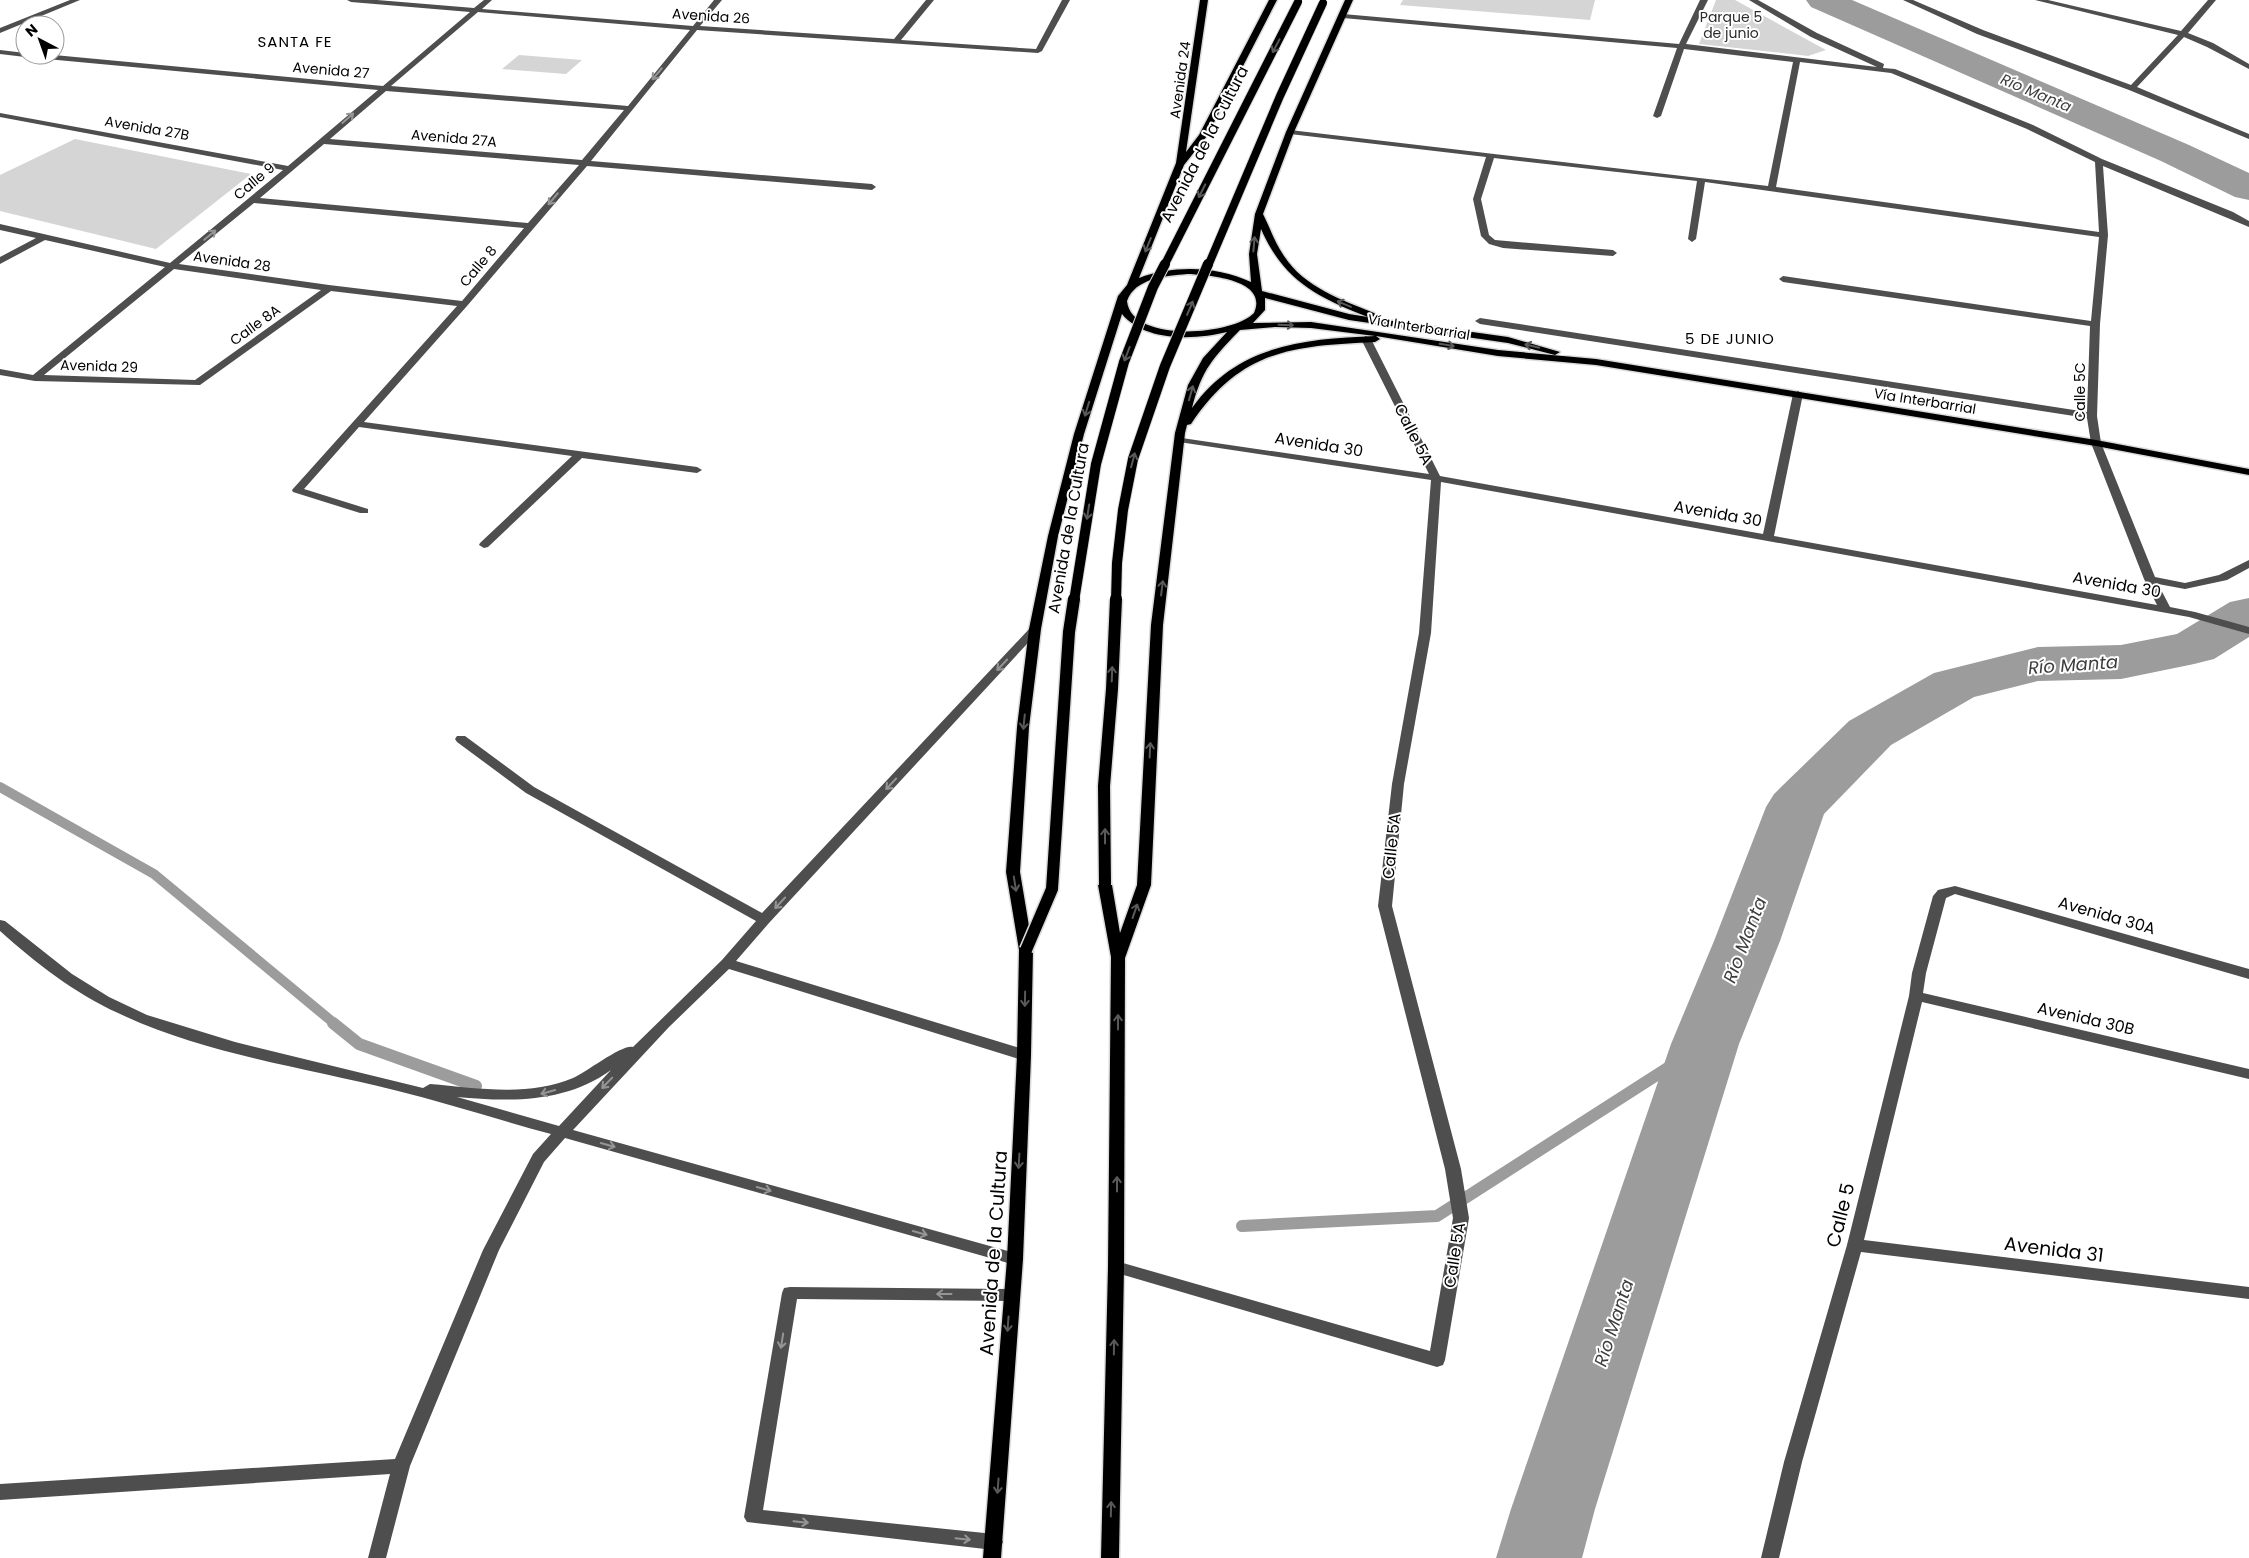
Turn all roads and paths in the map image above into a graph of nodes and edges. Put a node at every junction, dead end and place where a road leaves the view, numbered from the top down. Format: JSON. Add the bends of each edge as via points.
{"nodes":[{"id":1,"x":76,"y":0,"type":"edge"},
{"id":2,"x":351,"y":0,"type":"edge"},
{"id":3,"x":488,"y":0,"type":"edge"},
{"id":4,"x":718,"y":0,"type":"edge"},
{"id":5,"x":930,"y":0,"type":"edge"},
{"id":6,"x":1066,"y":0,"type":"edge"},
{"id":7,"x":1204,"y":0,"type":"edge"},
{"id":8,"x":1273,"y":0,"type":"edge"},
{"id":9,"x":1350,"y":0,"type":"edge"},
{"id":10,"x":1704,"y":0,"type":"edge"},
{"id":11,"x":1753,"y":0,"type":"edge"},
{"id":12,"x":1907,"y":0,"type":"edge"},
{"id":13,"x":2039,"y":0,"type":"edge"},
{"id":14,"x":2212,"y":0,"type":"edge"},
{"id":15,"x":1298,"y":1,"type":"edge"},
{"id":16,"x":1324,"y":2,"type":"edge"},
{"id":17,"x":477,"y":10,"type":"junction"},
{"id":18,"x":1343,"y":16,"type":"junction"},
{"id":19,"x":695,"y":28,"type":"junction"},
{"id":20,"x":0,"y":31,"type":"edge"},
{"id":21,"x":2184,"y":34,"type":"junction"},
{"id":22,"x":897,"y":40,"type":"junction"},
{"id":23,"x":1681,"y":46,"type":"junction"},
{"id":24,"x":0,"y":52,"type":"edge"},
{"id":25,"x":15,"y":53,"type":"edge"},
{"id":26,"x":65,"y":58,"type":"edge"},
{"id":27,"x":1797,"y":60,"type":"junction"},
{"id":28,"x":2249,"y":67,"type":"edge"},
{"id":29,"x":1892,"y":71,"type":"junction"},
{"id":30,"x":383,"y":88,"type":"junction"},
{"id":31,"x":2132,"y":88,"type":"junction"},
{"id":32,"x":629,"y":108,"type":"junction"},
{"id":33,"x":0,"y":115,"type":"edge"},
{"id":34,"x":1657,"y":116,"type":"dead end"},
{"id":35,"x":1290,"y":132,"type":"junction"},
{"id":36,"x":2249,"y":137,"type":"edge"},
{"id":37,"x":322,"y":141,"type":"junction"},
{"id":38,"x":1491,"y":155,"type":"junction"},
{"id":39,"x":2099,"y":161,"type":"junction"},
{"id":40,"x":584,"y":162,"type":"junction"},
{"id":41,"x":1180,"y":164,"type":"junction"},
{"id":42,"x":290,"y":169,"type":"junction"},
{"id":43,"x":1700,"y":179,"type":"junction"},
{"id":44,"x":872,"y":188,"type":"dead end"},
{"id":45,"x":1772,"y":188,"type":"junction"},
{"id":46,"x":252,"y":200,"type":"junction"},
{"id":47,"x":1259,"y":214,"type":"junction"},
{"id":48,"x":2249,"y":224,"type":"edge"},
{"id":49,"x":529,"y":226,"type":"junction"},
{"id":50,"x":0,"y":227,"type":"edge"},
{"id":51,"x":2104,"y":235,"type":"junction"},
{"id":52,"x":43,"y":237,"type":"junction"},
{"id":53,"x":1692,"y":239,"type":"dead end"},
{"id":54,"x":1613,"y":253,"type":"dead end"},
{"id":55,"x":0,"y":261,"type":"edge"},
{"id":56,"x":173,"y":266,"type":"junction"},
{"id":57,"x":1783,"y":279,"type":"dead end"},
{"id":58,"x":329,"y":288,"type":"junction"},
{"id":59,"x":1127,"y":291,"type":"junction"},
{"id":60,"x":1258,"y":292,"type":"junction"},
{"id":61,"x":464,"y":304,"type":"junction"},
{"id":62,"x":1480,"y":321,"type":"dead end"},
{"id":63,"x":1389,"y":323,"type":"junction"},
{"id":64,"x":2095,"y":324,"type":"junction"},
{"id":65,"x":1237,"y":327,"type":"junction"},
{"id":66,"x":1397,"y":337,"type":"junction"},
{"id":67,"x":1366,"y":339,"type":"junction"},
{"id":68,"x":1596,"y":362,"type":"junction"},
{"id":69,"x":0,"y":372,"type":"edge"},
{"id":70,"x":35,"y":378,"type":"junction"},
{"id":71,"x":197,"y":383,"type":"joint"},
{"id":72,"x":1798,"y":394,"type":"junction"},
{"id":73,"x":2092,"y":416,"type":"junction"},
{"id":74,"x":356,"y":424,"type":"junction"},
{"id":75,"x":1179,"y":436,"type":"junction"},
{"id":76,"x":2096,"y":443,"type":"junction"},
{"id":77,"x":580,"y":454,"type":"junction"},
{"id":78,"x":697,"y":470,"type":"dead end"},
{"id":79,"x":2249,"y":472,"type":"edge"},
{"id":80,"x":1436,"y":478,"type":"junction"},
{"id":81,"x":364,"y":511,"type":"dead end"},
{"id":82,"x":1768,"y":538,"type":"junction"},
{"id":83,"x":484,"y":545,"type":"dead end"},
{"id":84,"x":2249,"y":563,"type":"edge"},
{"id":85,"x":2150,"y":579,"type":"junction"},
{"id":86,"x":2166,"y":609,"type":"junction"},
{"id":87,"x":1035,"y":629,"type":"junction"},
{"id":88,"x":2249,"y":630,"type":"edge"},
{"id":89,"x":461,"y":739,"type":"dead end"},
{"id":90,"x":1955,"y":890,"type":"joint"},
{"id":91,"x":764,"y":920,"type":"junction"},
{"id":92,"x":0,"y":924,"type":"edge"},
{"id":93,"x":1026,"y":950,"type":"junction"},
{"id":94,"x":1118,"y":957,"type":"junction"},
{"id":95,"x":727,"y":963,"type":"junction"},
{"id":96,"x":2249,"y":974,"type":"edge"},
{"id":97,"x":1916,"y":996,"type":"junction"},
{"id":98,"x":664,"y":1023,"type":"junction"},
{"id":99,"x":1024,"y":1055,"type":"junction"},
{"id":100,"x":2249,"y":1074,"type":"edge"},
{"id":101,"x":395,"y":1085,"type":"junction"},
{"id":102,"x":561,"y":1131,"type":"junction"},
{"id":103,"x":1855,"y":1245,"type":"junction"},
{"id":104,"x":1014,"y":1259,"type":"junction"},
{"id":105,"x":1116,"y":1267,"type":"junction"},
{"id":106,"x":2249,"y":1293,"type":"edge"},
{"id":107,"x":1010,"y":1294,"type":"junction"},
{"id":108,"x":402,"y":1466,"type":"junction"},
{"id":109,"x":0,"y":1492,"type":"edge"},
{"id":110,"x":993,"y":1550,"type":"edge"},
{"id":111,"x":377,"y":1558,"type":"edge"},
{"id":112,"x":1110,"y":1558,"type":"edge"},
{"id":113,"x":1770,"y":1558,"type":"edge"}],
"edges":[{"from":1,"to":20,"type":"street"},
{"from":2,"to":17,"type":"street","name":"Avenida 26"},
{"from":3,"to":17,"type":"street","name":"Calle 9"},
{"from":4,"to":19,"type":"street","name":"Calle 8"},
{"from":5,"to":22,"type":"street"},
{"from":6,"to":22,"type":"street","name":"Avenida 26","via":[[1038,50]]},
{"from":7,"to":41,"type":"main road","name":"Avenida 24"},
{"from":8,"to":41,"type":"main road","name":"Avenida de la Cultura","via":[[1203,136]]},
{"from":9,"to":18,"type":"main road"},
{"from":10,"to":23,"type":"street"},
{"from":11,"to":29,"type":"street","via":[[1814,35]]},
{"from":12,"to":31,"type":"street","via":[[1989,35]]},
{"from":13,"to":21,"type":"street"},
{"from":14,"to":21,"type":"street"},
{"from":15,"to":93,"type":"main road","name":"Avenida de la Cultura","one_way":true,"bridge":true,"via":[[1153,287],[1124,362],[1096,464],[1069,632],[1052,889]]},
{"from":94,"to":16,"type":"main road","one_way":true,"bridge":true,"via":[[1105,885],[1104,786],[1117,563],[1122,510],[1133,459],[1165,366],[1280,96]]},
{"from":17,"to":19,"type":"street","name":"Avenida 26"},
{"from":17,"to":30,"type":"street","name":"Calle 9"},
{"from":18,"to":23,"type":"street"},
{"from":18,"to":35,"type":"main road"},
{"from":19,"to":22,"type":"street","name":"Avenida 26"},
{"from":19,"to":32,"type":"street","name":"Calle 8","one_way":true},
{"from":21,"to":28,"type":"street"},
{"from":21,"to":31,"type":"street"},
{"from":23,"to":27,"type":"street"},
{"from":23,"to":34,"type":"street"},
{"from":24,"to":25,"type":"street"},
{"from":26,"to":30,"type":"street","name":"Avenida 27"},
{"from":27,"to":29,"type":"street"},
{"from":27,"to":45,"type":"street"},
{"from":29,"to":39,"type":"street","via":[[2030,127]]},
{"from":30,"to":32,"type":"street","name":"Avenida 27"},
{"from":37,"to":30,"type":"street","name":"Calle 9","one_way":true},
{"from":31,"to":36,"type":"street"},
{"from":32,"to":40,"type":"street","name":"Calle 8"},
{"from":33,"to":42,"type":"street","name":"Avenida 27B"},
{"from":35,"to":38,"type":"street"},
{"from":35,"to":47,"type":"main road"},
{"from":37,"to":40,"type":"street","name":"Avenida 27A"},
{"from":37,"to":42,"type":"street","name":"Calle 9"},
{"from":38,"to":43,"type":"street"},
{"from":38,"to":54,"type":"street","via":[[1477,199],[1485,236],[1492,242]]},
{"from":39,"to":48,"type":"street"},
{"from":39,"to":51,"type":"street","name":"Calle 5C"},
{"from":40,"to":44,"type":"street","name":"Avenida 27A"},
{"from":40,"to":49,"type":"street","name":"Calle 8","one_way":true},
{"from":41,"to":59,"type":"main road","name":"Avenida de la Cultura","one_way":true},
{"from":42,"to":46,"type":"street","name":"Calle 9"},
{"from":43,"to":45,"type":"street"},
{"from":43,"to":53,"type":"street"},
{"from":45,"to":51,"type":"street"},
{"from":46,"to":49,"type":"street"},
{"from":56,"to":46,"type":"street","name":"Calle 9","one_way":true},
{"from":60,"to":47,"type":"main road","one_way":true,"via":[[1253,254]]},
{"from":63,"to":47,"type":"main road","one_way":true,"via":[[1304,283],[1286,265]]},
{"from":49,"to":61,"type":"street","name":"Calle 8"},
{"from":50,"to":52,"type":"street","name":"Avenida 28"},
{"from":51,"to":64,"type":"street","name":"Calle 5C"},
{"from":52,"to":55,"type":"street"},
{"from":52,"to":56,"type":"street","name":"Avenida 28"},
{"from":56,"to":58,"type":"street","name":"Avenida 28"},
{"from":56,"to":70,"type":"street","name":"Calle 9"},
{"from":57,"to":64,"type":"street"},
{"from":58,"to":61,"type":"street","name":"Avenida 28"},
{"from":58,"to":71,"type":"street","name":"Calle 8A"},
{"from":59,"to":60,"type":"main road","name":"Vía Interbarrial","via":[[1145,278],[1187,271],[1230,276]]},
{"from":59,"to":65,"type":"main road","name":"Vía Interbarrial","via":[[1122,305],[1128,314],[1139,323],[1156,329],[1198,334]]},
{"from":59,"to":87,"type":"main road","name":"Avenida de la Cultura","one_way":true,"via":[[1079,434],[1053,536]]},
{"from":60,"to":63,"type":"main road","name":"Vía Interbarrial","via":[[1323,311]]},
{"from":60,"to":65,"type":"main road","via":[[1262,302],[1260,311],[1252,320]]},
{"from":61,"to":74,"type":"street","name":"Calle 8"},
{"from":62,"to":73,"type":"street"},
{"from":68,"to":63,"type":"main road","name":"Vía Interbarrial","one_way":true,"via":[[1508,340]]},
{"from":64,"to":73,"type":"street","name":"Calle 5C"},
{"from":65,"to":66,"type":"main road","name":"Vía Interbarrial","one_way":true,"via":[[1311,326]]},
{"from":75,"to":65,"type":"main road","one_way":true,"via":[[1193,385],[1206,360]]},
{"from":66,"to":67,"type":"main road"},
{"from":66,"to":68,"type":"main road","name":"Vía Interbarrial","one_way":true,"via":[[1498,353]]},
{"from":67,"to":75,"type":"main road","via":[[1290,348],[1242,365],[1203,398]]},
{"from":67,"to":80,"type":"street","name":"Calle 5A"},
{"from":68,"to":72,"type":"main road","name":"Vía Interbarrial"},
{"from":69,"to":70,"type":"street","name":"Avenida 29"},
{"from":70,"to":71,"type":"street","name":"Avenida 29"},
{"from":72,"to":76,"type":"main road","name":"Vía Interbarrial"},
{"from":72,"to":82,"type":"street"},
{"from":73,"to":76,"type":"street","name":"Calle 5C"},
{"from":74,"to":77,"type":"street"},
{"from":74,"to":81,"type":"street","name":"Calle 8","via":[[297,490]]},
{"from":75,"to":80,"type":"street","name":"Avenida 30"},
{"from":94,"to":75,"type":"main road","one_way":true,"via":[[1144,885],[1157,626]]},
{"from":76,"to":79,"type":"main road","name":"Vía Interbarrial"},
{"from":76,"to":85,"type":"street","name":"Calle 5C"},
{"from":77,"to":78,"type":"street"},
{"from":77,"to":83,"type":"street"},
{"from":80,"to":82,"type":"street","name":"Avenida 30"},
{"from":80,"to":105,"type":"street","name":"Calle 5A","via":[[1425,633],[1398,784],[1384,906],[1453,1169],[1461,1218],[1437,1360]]},
{"from":82,"to":86,"type":"street","name":"Avenida 30"},
{"from":84,"to":85,"type":"street","via":[[2208,583],[2185,586]]},
{"from":85,"to":86,"type":"street","name":"Calle 5C"},
{"from":86,"to":88,"type":"street","name":"Avenida 30"},
{"from":87,"to":91,"type":"street","one_way":true},
{"from":87,"to":93,"type":"main road","name":"Avenida de la Cultura","one_way":true,"via":[[1023,727],[1013,872]]},
{"from":89,"to":91,"type":"street","via":[[530,790]]},
{"from":90,"to":96,"type":"street","name":"Avenida 30A"},
{"from":90,"to":97,"type":"street","name":"Calle 5","via":[[1940,896]]},
{"from":91,"to":95,"type":"street"},
{"from":92,"to":101,"type":"street","via":[[42,960],[86,989],[141,1017],[294,1062]]},
{"from":93,"to":99,"type":"main road","name":"Avenida de la Cultura","one_way":true},
{"from":105,"to":94,"type":"main road","one_way":true},
{"from":95,"to":98,"type":"street"},
{"from":95,"to":99,"type":"street"},
{"from":97,"to":100,"type":"street","name":"Avenida 30B"},
{"from":97,"to":103,"type":"street","name":"Calle 5"},
{"from":98,"to":101,"type":"street","one_way":true,"via":[[613,1063],[575,1084],[540,1094],[501,1096]]},
{"from":98,"to":102,"type":"street","one_way":true},
{"from":99,"to":104,"type":"main road","name":"Avenida de la Cultura","one_way":true},
{"from":101,"to":102,"type":"street"},
{"from":102,"to":104,"type":"street","one_way":true},
{"from":102,"to":108,"type":"street","via":[[538,1158],[491,1250]]},
{"from":103,"to":106,"type":"street","name":"Avenida 31"},
{"from":103,"to":113,"type":"street","name":"Calle 5","via":[[1793,1462]]},
{"from":104,"to":107,"type":"main road","name":"Avenida de la Cultura"},
{"from":112,"to":105,"type":"main road","one_way":true},
{"from":107,"to":110,"type":"main road","name":"Avenida de la Cultura","one_way":true},
{"from":107,"to":110,"type":"street","one_way":true,"via":[[790,1293],[753,1517]]},
{"from":108,"to":109,"type":"street"},
{"from":108,"to":111,"type":"street"}]}
